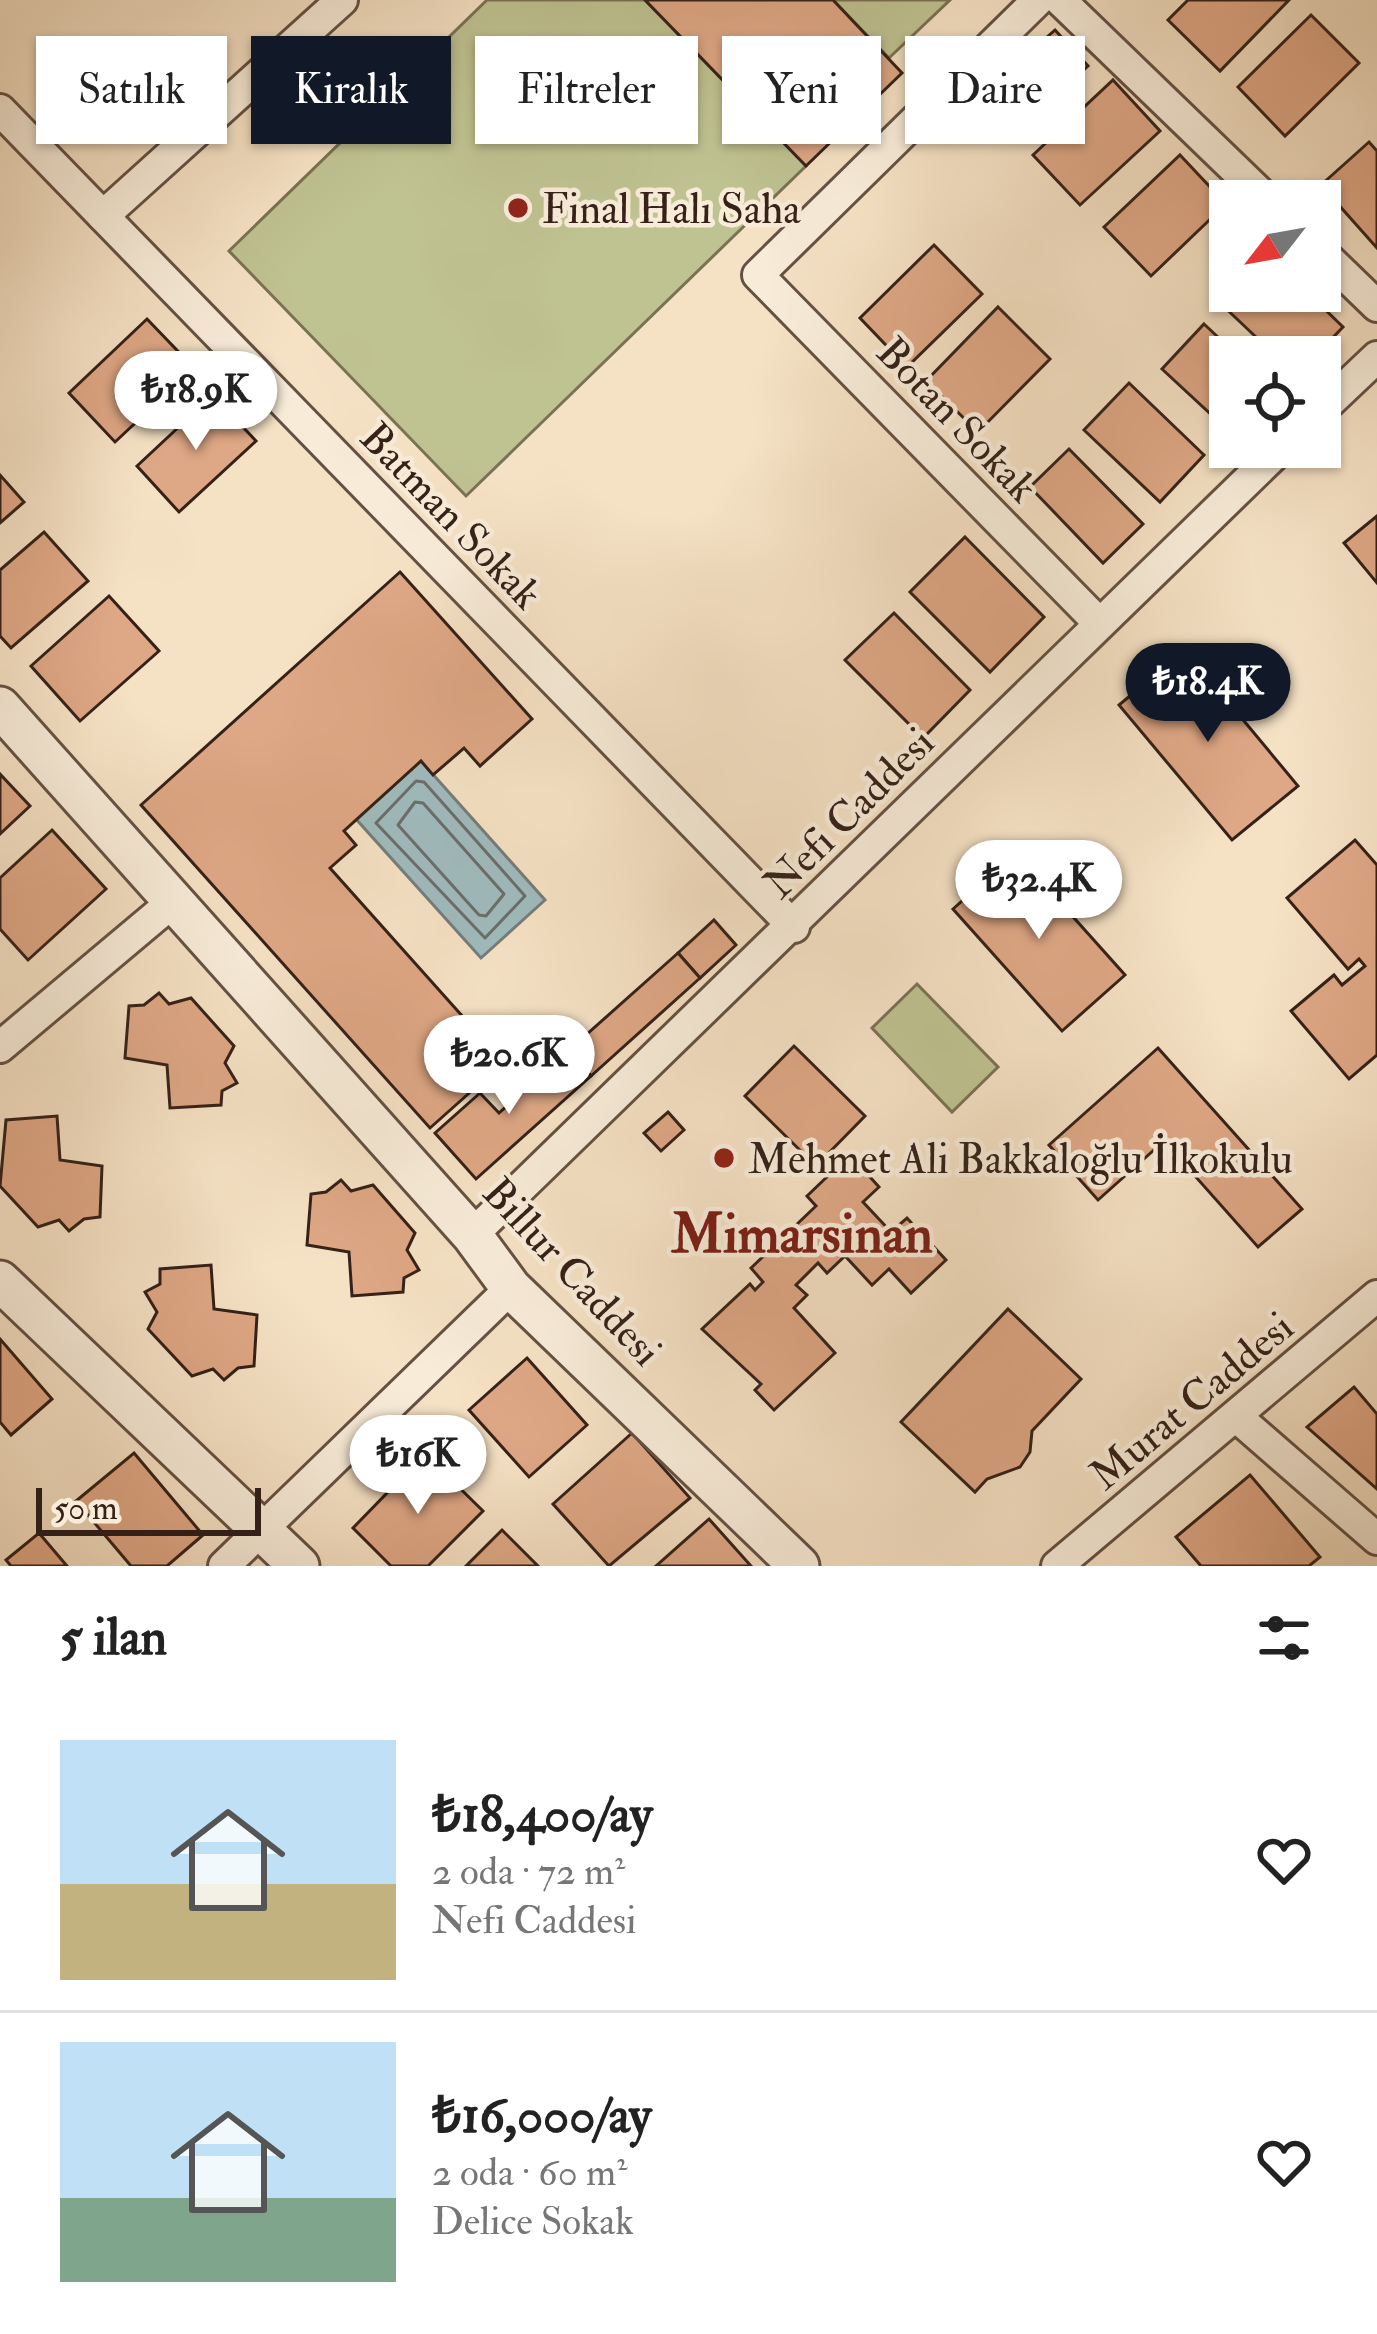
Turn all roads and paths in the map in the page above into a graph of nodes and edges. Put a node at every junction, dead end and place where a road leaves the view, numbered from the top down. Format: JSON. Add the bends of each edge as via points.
{"nodes":[{"id":1,"x":342,"y":0,"type":"edge"},
{"id":2,"x":1038,"y":0,"type":"edge"},
{"id":3,"x":1060,"y":0,"type":"edge"},
{"id":4,"x":0,"y":110,"type":"edge"},
{"id":5,"x":1246,"y":180,"type":"edge"},
{"id":6,"x":103,"y":216,"type":"junction"},
{"id":7,"x":1341,"y":271,"type":"edge"},
{"id":8,"x":1377,"y":306,"type":"edge"},
{"id":9,"x":1377,"y":357,"type":"edge"},
{"id":10,"x":1341,"y":391,"type":"edge"},
{"id":11,"x":1260,"y":468,"type":"edge"},
{"id":12,"x":1097,"y":621,"type":"junction"},
{"id":13,"x":0,"y":707,"type":"edge"},
{"id":14,"x":175,"y":900,"type":"junction"},
{"id":15,"x":794,"y":927,"type":"junction"},
{"id":16,"x":0,"y":1047,"type":"edge"},
{"id":17,"x":472,"y":1235,"type":"junction"},
{"id":18,"x":0,"y":1281,"type":"edge"},
{"id":19,"x":511,"y":1288,"type":"junction"},
{"id":20,"x":1377,"y":1296,"type":"edge"},
{"id":21,"x":1238,"y":1418,"type":"junction"},
{"id":22,"x":263,"y":1532,"type":"junction"},
{"id":23,"x":1377,"y":1539,"type":"edge"},
{"id":24,"x":224,"y":1566,"type":"edge"},
{"id":25,"x":299,"y":1566,"type":"edge"},
{"id":26,"x":800,"y":1566,"type":"edge"},
{"id":27,"x":1057,"y":1566,"type":"edge"}],
"edges":[{"from":1,"to":6,"type":"street"},
{"from":2,"to":12,"type":"street","name":"Botan Sokak","via":[[758,275]]},
{"from":3,"to":5,"type":"street"},
{"from":4,"to":6,"type":"street","name":"Batman Sokak"},
{"from":6,"to":15,"type":"street","name":"Batman Sokak"},
{"from":7,"to":8,"type":"street"},
{"from":9,"to":10,"type":"street"},
{"from":11,"to":12,"type":"street","name":"Nefi Caddesi"},
{"from":12,"to":15,"type":"street","name":"Nefi Caddesi"},
{"from":13,"to":14,"type":"street","name":"Billur Caddesi"},
{"from":14,"to":16,"type":"street"},
{"from":14,"to":17,"type":"street","name":"Billur Caddesi"},
{"from":15,"to":17,"type":"street","name":"Nefi Caddesi"},
{"from":17,"to":19,"type":"street","name":"Billur Caddesi"},
{"from":18,"to":22,"type":"street"},
{"from":19,"to":22,"type":"street"},
{"from":19,"to":26,"type":"street","name":"Billur Caddesi"},
{"from":20,"to":21,"type":"street","name":"Murat Caddesi"},
{"from":21,"to":23,"type":"street"},
{"from":21,"to":27,"type":"street","name":"Murat Caddesi"},
{"from":22,"to":24,"type":"street"},
{"from":22,"to":25,"type":"street"}]}
